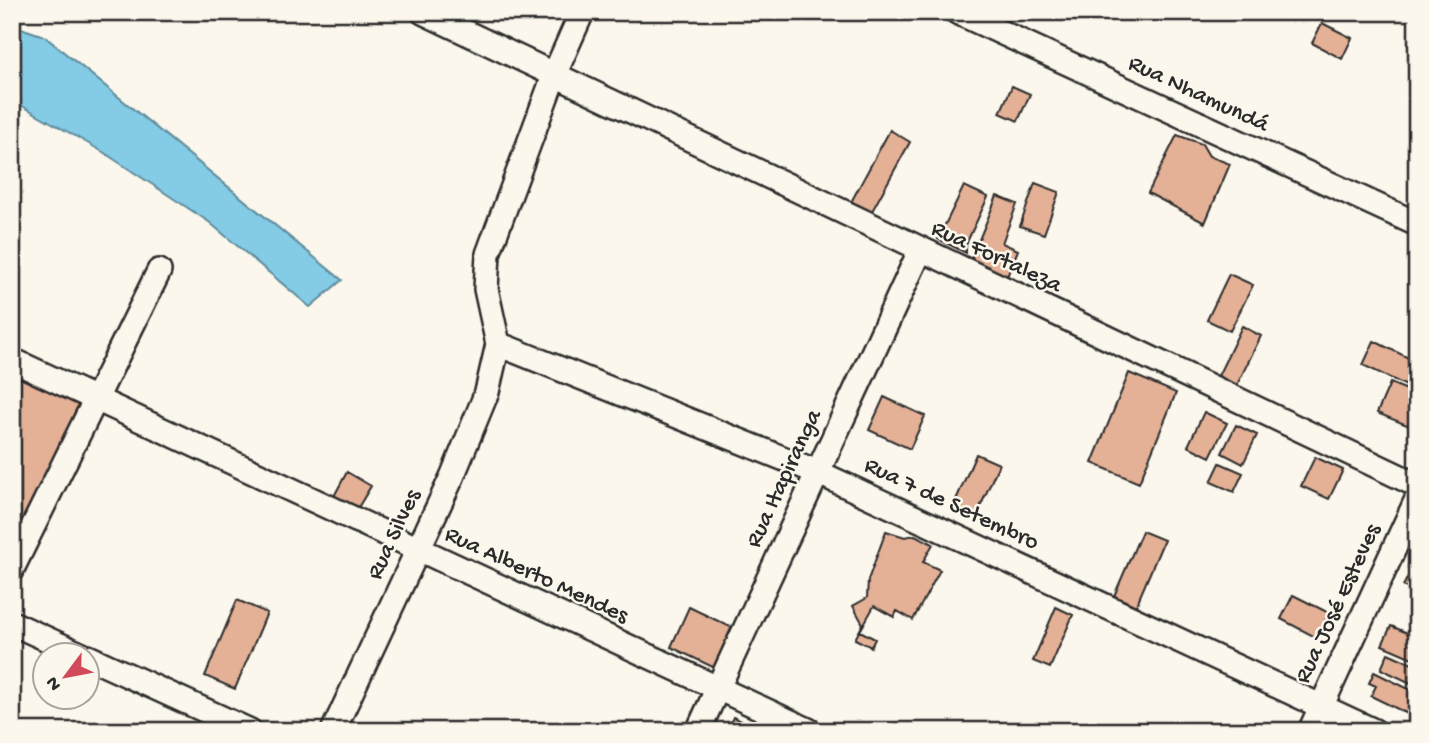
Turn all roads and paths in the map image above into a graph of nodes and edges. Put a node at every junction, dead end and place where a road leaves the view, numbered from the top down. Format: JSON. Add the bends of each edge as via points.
{"nodes":[{"id":1,"x":424,"y":12,"type":"edge"},
{"id":2,"x":582,"y":12,"type":"edge"},
{"id":3,"x":957,"y":12,"type":"edge"},
{"id":4,"x":555,"y":73,"type":"junction"},
{"id":5,"x":1417,"y":224,"type":"edge"},
{"id":6,"x":920,"y":251,"type":"junction"},
{"id":7,"x":159,"y":271,"type":"dead end"},
{"id":8,"x":497,"y":351,"type":"junction"},
{"id":9,"x":12,"y":360,"type":"edge"},
{"id":10,"x":98,"y":399,"type":"junction"},
{"id":11,"x":817,"y":472,"type":"junction"},
{"id":12,"x":1417,"y":485,"type":"edge"},
{"id":13,"x":1417,"y":499,"type":"edge"},
{"id":14,"x":417,"y":551,"type":"junction"},
{"id":15,"x":12,"y":569,"type":"edge"},
{"id":16,"x":12,"y":623,"type":"edge"},
{"id":17,"x":55,"y":642,"type":"edge"},
{"id":18,"x":102,"y":663,"type":"edge"},
{"id":19,"x":717,"y":687,"type":"junction"},
{"id":20,"x":1321,"y":706,"type":"junction"},
{"id":21,"x":250,"y":731,"type":"edge"},
{"id":22,"x":333,"y":731,"type":"edge"},
{"id":23,"x":698,"y":731,"type":"edge"},
{"id":24,"x":810,"y":731,"type":"edge"},
{"id":25,"x":1310,"y":731,"type":"edge"},
{"id":26,"x":1374,"y":731,"type":"edge"}],
"edges":[{"from":1,"to":4,"type":"street","name":"Rua Fortaleza"},
{"from":2,"to":4,"type":"street"},
{"from":3,"to":5,"type":"street","name":"Rua Nhamundá"},
{"from":4,"to":6,"type":"street","name":"Rua Fortaleza"},
{"from":4,"to":8,"type":"street","via":[[488,254],[486,289]]},
{"from":6,"to":11,"type":"street","name":"Rua Itapiranga"},
{"from":6,"to":12,"type":"street","name":"Rua Fortaleza"},
{"from":7,"to":10,"type":"street"},
{"from":8,"to":11,"type":"street","name":"Rua 7 de Setembro"},
{"from":8,"to":14,"type":"street","name":"Rua Silves","via":[[475,426]]},
{"from":9,"to":10,"type":"street","name":"Rua Alberto Mendes"},
{"from":10,"to":14,"type":"street","name":"Rua Alberto Mendes"},
{"from":10,"to":15,"type":"street"},
{"from":11,"to":19,"type":"street","name":"Rua Itapiranga"},
{"from":11,"to":20,"type":"street","name":"Rua 7 de Setembro"},
{"from":13,"to":20,"type":"street","name":"Rua José Esteves"},
{"from":14,"to":19,"type":"street","name":"Rua Alberto Mendes"},
{"from":14,"to":22,"type":"street","name":"Rua Silves"},
{"from":16,"to":17,"type":"street"},
{"from":18,"to":21,"type":"street"},
{"from":19,"to":23,"type":"street","name":"Rua Itapiranga"},
{"from":19,"to":24,"type":"street","name":"Rua Alberto Mendes"},
{"from":20,"to":25,"type":"street","name":"Rua José Esteves"},
{"from":20,"to":26,"type":"street","name":"Rua 7 de Setembro"}]}
